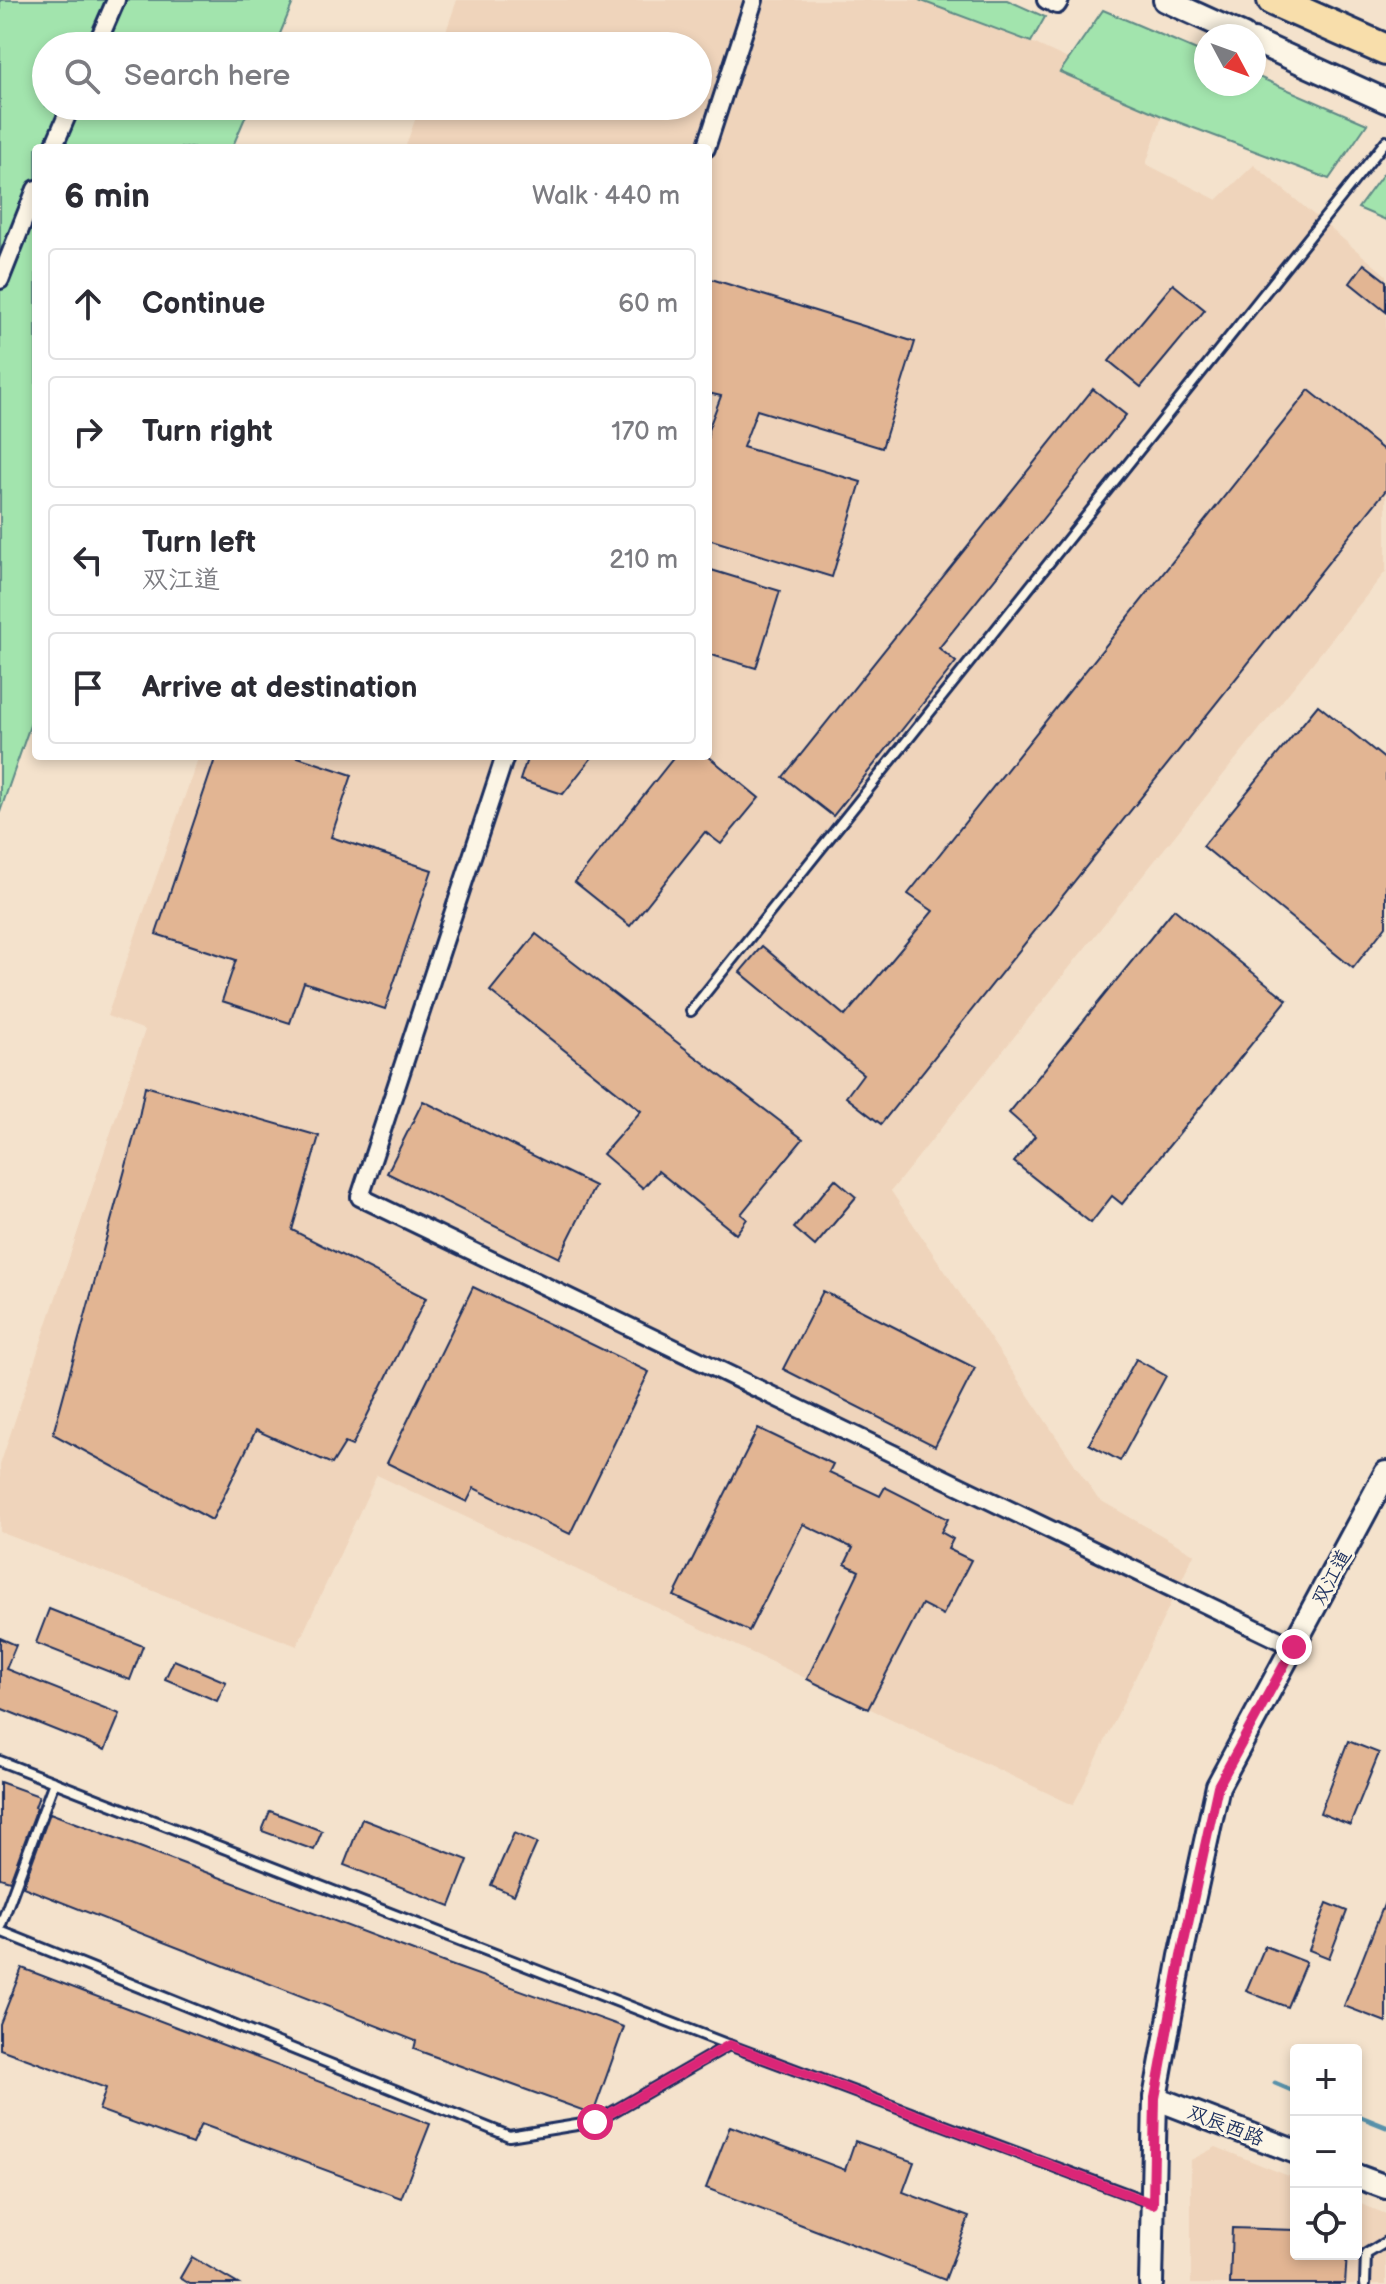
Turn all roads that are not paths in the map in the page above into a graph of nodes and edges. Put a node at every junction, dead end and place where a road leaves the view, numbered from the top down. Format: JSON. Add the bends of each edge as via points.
{"nodes":[{"id":1,"x":116,"y":0,"type":"edge"},
{"id":2,"x":754,"y":0,"type":"edge"},
{"id":3,"x":1046,"y":0,"type":"edge"},
{"id":4,"x":1060,"y":0,"type":"edge"},
{"id":5,"x":1165,"y":0,"type":"edge"},
{"id":6,"x":1273,"y":0,"type":"edge"},
{"id":7,"x":1218,"y":24,"type":"edge"},
{"id":8,"x":102,"y":32,"type":"edge"},
{"id":9,"x":1266,"y":46,"type":"edge"},
{"id":10,"x":1386,"y":50,"type":"edge"},
{"id":11,"x":1386,"y":101,"type":"edge"},
{"id":12,"x":65,"y":120,"type":"edge"},
{"id":13,"x":1386,"y":141,"type":"edge"},
{"id":14,"x":55,"y":144,"type":"edge"},
{"id":15,"x":707,"y":144,"type":"edge"},
{"id":16,"x":32,"y":199,"type":"edge"},
{"id":17,"x":0,"y":280,"type":"edge"},
{"id":18,"x":504,"y":760,"type":"edge"},
{"id":19,"x":691,"y":1011,"type":"dead end"},
{"id":20,"x":1386,"y":1473,"type":"edge"},
{"id":21,"x":1294,"y":1647,"type":"junction"},
{"id":22,"x":0,"y":1761,"type":"edge"},
{"id":23,"x":54,"y":1782,"type":"junction"},
{"id":24,"x":0,"y":1929,"type":"edge"},
{"id":25,"x":729,"y":2045,"type":"junction"},
{"id":26,"x":1155,"y":2098,"type":"junction"},
{"id":27,"x":1290,"y":2150,"type":"edge"},
{"id":28,"x":1362,"y":2178,"type":"edge"},
{"id":29,"x":1386,"y":2187,"type":"edge"},
{"id":30,"x":1153,"y":2204,"type":"junction"},
{"id":31,"x":1386,"y":2242,"type":"edge"},
{"id":32,"x":1151,"y":2284,"type":"edge"},
{"id":33,"x":1365,"y":2284,"type":"edge"}],
"edges":[{"from":1,"to":8,"type":"street"},
{"from":2,"to":15,"type":"street"},
{"from":3,"to":4,"type":"street","via":[[1057,5]]},
{"from":5,"to":7,"type":"main road"},
{"from":6,"to":10,"type":"highway"},
{"from":9,"to":11,"type":"main road"},
{"from":12,"to":14,"type":"street"},
{"from":13,"to":19,"type":"lane"},
{"from":16,"to":17,"type":"street"},
{"from":18,"to":21,"type":"street","via":[[360,1197]]},
{"from":20,"to":21,"type":"main road","name":"双江道"},
{"from":21,"to":26,"type":"main road","name":"双江道","via":[[1218,1786]]},
{"from":22,"to":23,"type":"lane"},
{"from":23,"to":24,"type":"lane"},
{"from":23,"to":25,"type":"lane"},
{"from":24,"to":25,"type":"lane","via":[[509,2136],[595,2122]]},
{"from":25,"to":30,"type":"lane"},
{"from":26,"to":27,"type":"main road","name":"双辰西路"},
{"from":26,"to":30,"type":"main road","name":"双江道"},
{"from":28,"to":29,"type":"main road"},
{"from":30,"to":32,"type":"main road","name":"双江道"},
{"from":31,"to":33,"type":"lane","via":[[1366,2254]]}]}
